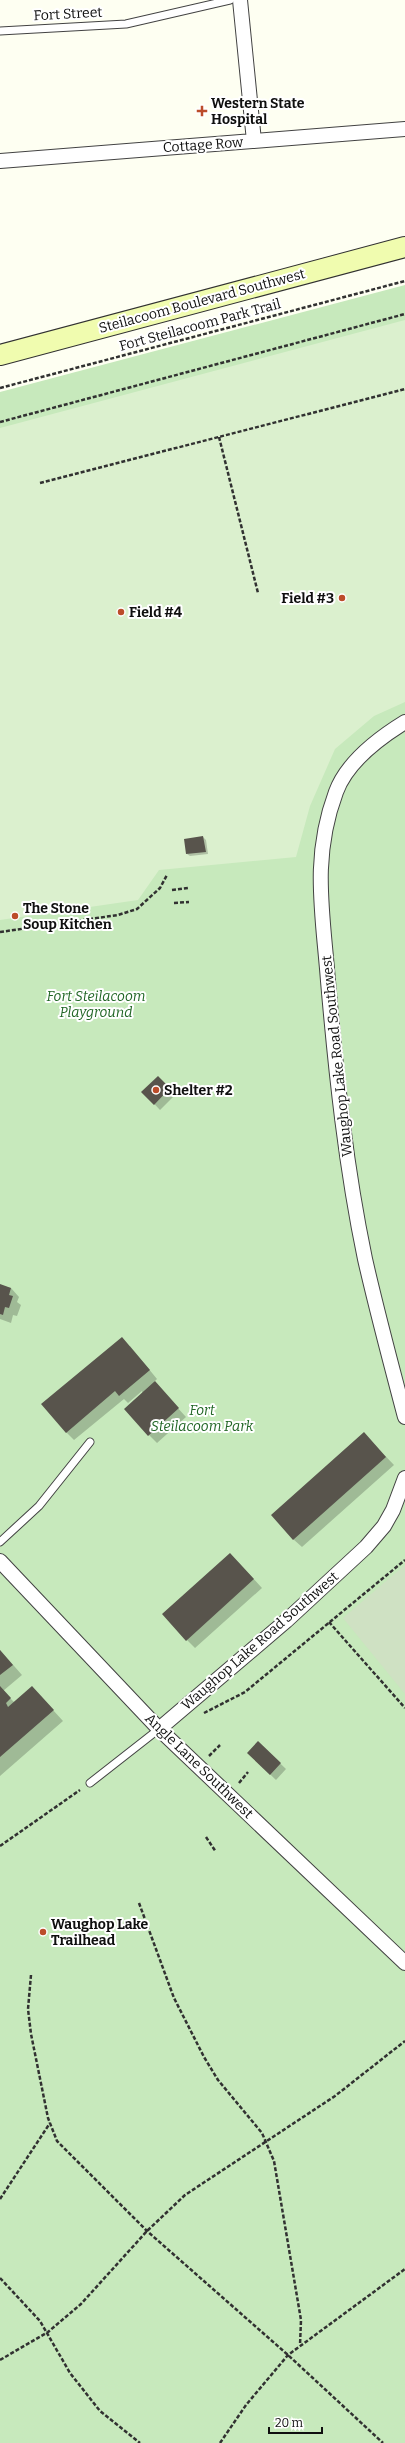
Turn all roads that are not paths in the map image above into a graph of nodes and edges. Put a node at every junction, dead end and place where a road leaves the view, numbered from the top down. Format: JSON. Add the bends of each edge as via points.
{"nodes":[{"id":1,"x":230,"y":0,"type":"edge"},
{"id":2,"x":240,"y":0,"type":"edge"},
{"id":3,"x":0,"y":31,"type":"edge"},
{"id":4,"x":405,"y":129,"type":"edge"},
{"id":5,"x":254,"y":141,"type":"junction"},
{"id":6,"x":0,"y":161,"type":"edge"},
{"id":7,"x":405,"y":247,"type":"edge"},
{"id":8,"x":0,"y":355,"type":"edge"},
{"id":9,"x":405,"y":722,"type":"edge"},
{"id":10,"x":405,"y":1417,"type":"edge"},
{"id":11,"x":90,"y":1442,"type":"dead end"},
{"id":12,"x":405,"y":1478,"type":"edge"},
{"id":13,"x":0,"y":1542,"type":"edge"},
{"id":14,"x":0,"y":1561,"type":"edge"},
{"id":15,"x":159,"y":1729,"type":"junction"},
{"id":16,"x":90,"y":1783,"type":"road end"},
{"id":17,"x":405,"y":1963,"type":"edge"}],
"edges":[{"from":1,"to":3,"type":"lane","name":"Fort Street","via":[[126,24]]},
{"from":2,"to":5,"type":"street"},
{"from":4,"to":5,"type":"street","name":"Cottage Row"},
{"from":5,"to":6,"type":"street","name":"Cottage Row"},
{"from":7,"to":8,"type":"main road","name":"Steilacoom Boulevard Southwest"},
{"from":9,"to":10,"type":"street","name":"Waughop Lake Road Southwest","via":[[384,735],[370,748],[352,767],[336,790],[326,822],[319,870],[334,1045],[349,1167],[365,1258]]},
{"from":11,"to":13,"type":"lane","via":[[39,1506]]},
{"from":12,"to":15,"type":"street","name":"Waughop Lake Road Southwest","via":[[394,1510],[366,1547],[286,1622]]},
{"from":14,"to":15,"type":"street","name":"Angle Lane Southwest"},
{"from":15,"to":16,"type":"lane","name":"Waughop Lake Road Southwest"},
{"from":15,"to":17,"type":"street","name":"Angle Lane Southwest"}]}
